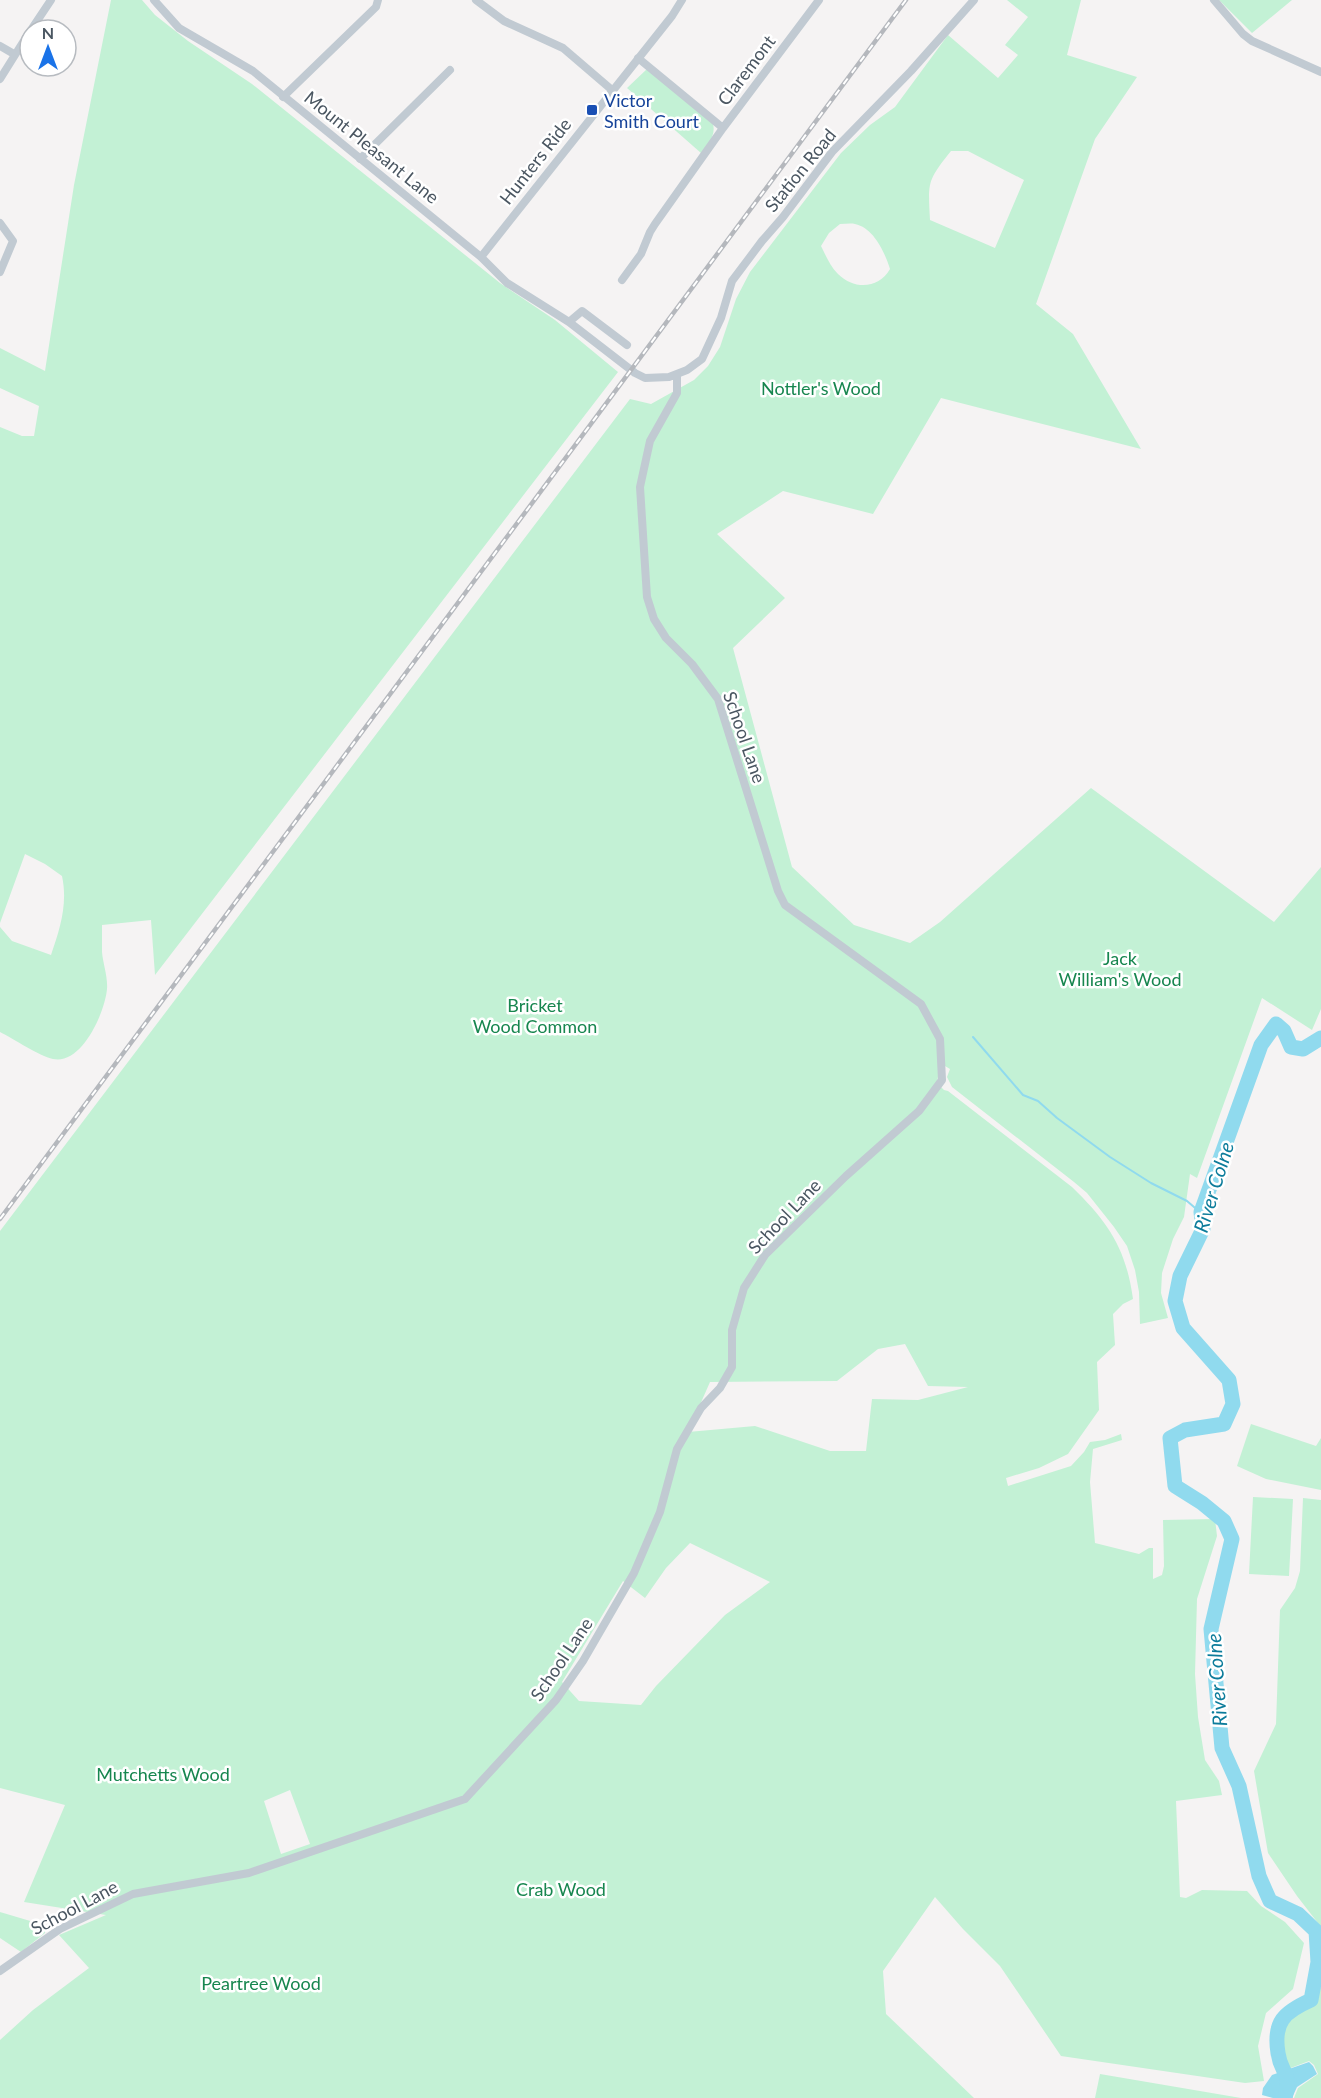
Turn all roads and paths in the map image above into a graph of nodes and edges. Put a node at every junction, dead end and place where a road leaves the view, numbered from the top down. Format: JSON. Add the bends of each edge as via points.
{"nodes":[{"id":1,"x":51,"y":0,"type":"edge"},
{"id":2,"x":154,"y":0,"type":"edge"},
{"id":3,"x":378,"y":0,"type":"edge"},
{"id":4,"x":477,"y":0,"type":"edge"},
{"id":5,"x":682,"y":0,"type":"edge"},
{"id":6,"x":819,"y":0,"type":"edge"},
{"id":7,"x":974,"y":0,"type":"edge"},
{"id":8,"x":1214,"y":0,"type":"edge"},
{"id":9,"x":39,"y":18,"type":"edge"},
{"id":10,"x":0,"y":46,"type":"edge"},
{"id":11,"x":18,"y":48,"type":"edge"},
{"id":12,"x":14,"y":54,"type":"junction"},
{"id":13,"x":638,"y":58,"type":"junction"},
{"id":14,"x":450,"y":70,"type":"dead end"},
{"id":15,"x":1321,"y":72,"type":"edge"},
{"id":16,"x":0,"y":79,"type":"edge"},
{"id":17,"x":612,"y":90,"type":"junction"},
{"id":18,"x":283,"y":97,"type":"junction"},
{"id":19,"x":723,"y":128,"type":"junction"},
{"id":20,"x":360,"y":159,"type":"junction"},
{"id":21,"x":0,"y":223,"type":"edge"},
{"id":22,"x":481,"y":256,"type":"junction"},
{"id":23,"x":0,"y":272,"type":"edge"},
{"id":24,"x":622,"y":280,"type":"dead end"},
{"id":25,"x":569,"y":322,"type":"junction"},
{"id":26,"x":627,"y":345,"type":"dead end"},
{"id":27,"x":677,"y":375,"type":"junction"},
{"id":28,"x":0,"y":1971,"type":"edge"}],
"edges":[{"from":1,"to":9,"type":"street"},
{"from":2,"to":18,"type":"street","name":"Mount Pleasant Lane","via":[[179,28],[253,71]]},
{"from":3,"to":18,"type":"street","via":[[376,7]]},
{"from":4,"to":17,"type":"street","via":[[504,21],[563,48]]},
{"from":5,"to":13,"type":"street","name":"Hunters Ride"},
{"from":6,"to":19,"type":"street","name":"Claremont"},
{"from":7,"to":27,"type":"street","name":"Station Road","via":[[832,152],[732,281],[721,318],[702,359]]},
{"from":8,"to":15,"type":"street","via":[[1252,41]]},
{"from":10,"to":12,"type":"street"},
{"from":11,"to":12,"type":"street"},
{"from":12,"to":16,"type":"street"},
{"from":13,"to":17,"type":"street","name":"Hunters Ride"},
{"from":13,"to":19,"type":"street"},
{"from":14,"to":20,"type":"street"},
{"from":17,"to":22,"type":"street","name":"Hunters Ride"},
{"from":18,"to":20,"type":"street","name":"Mount Pleasant Lane"},
{"from":19,"to":24,"type":"street","name":"Claremont","via":[[650,232],[641,254]]},
{"from":20,"to":22,"type":"street","name":"Mount Pleasant Lane"},
{"from":21,"to":23,"type":"street","via":[[13,241]]},
{"from":22,"to":25,"type":"street","name":"Mount Pleasant Lane","via":[[507,282]]},
{"from":25,"to":26,"type":"street","via":[[582,311]]},
{"from":25,"to":27,"type":"street","name":"Mount Pleasant Lane","via":[[641,377]]},
{"from":27,"to":28,"type":"street","name":"School Lane","via":[[677,393],[650,441],[640,487],[647,597],[654,619],[718,699],[785,905],[921,1004],[940,1039],[942,1080],[920,1111],[765,1255],[744,1288],[732,1330],[732,1367],[677,1449],[660,1512],[634,1573],[556,1700],[465,1799],[249,1873],[133,1894],[60,1929]]}]}
